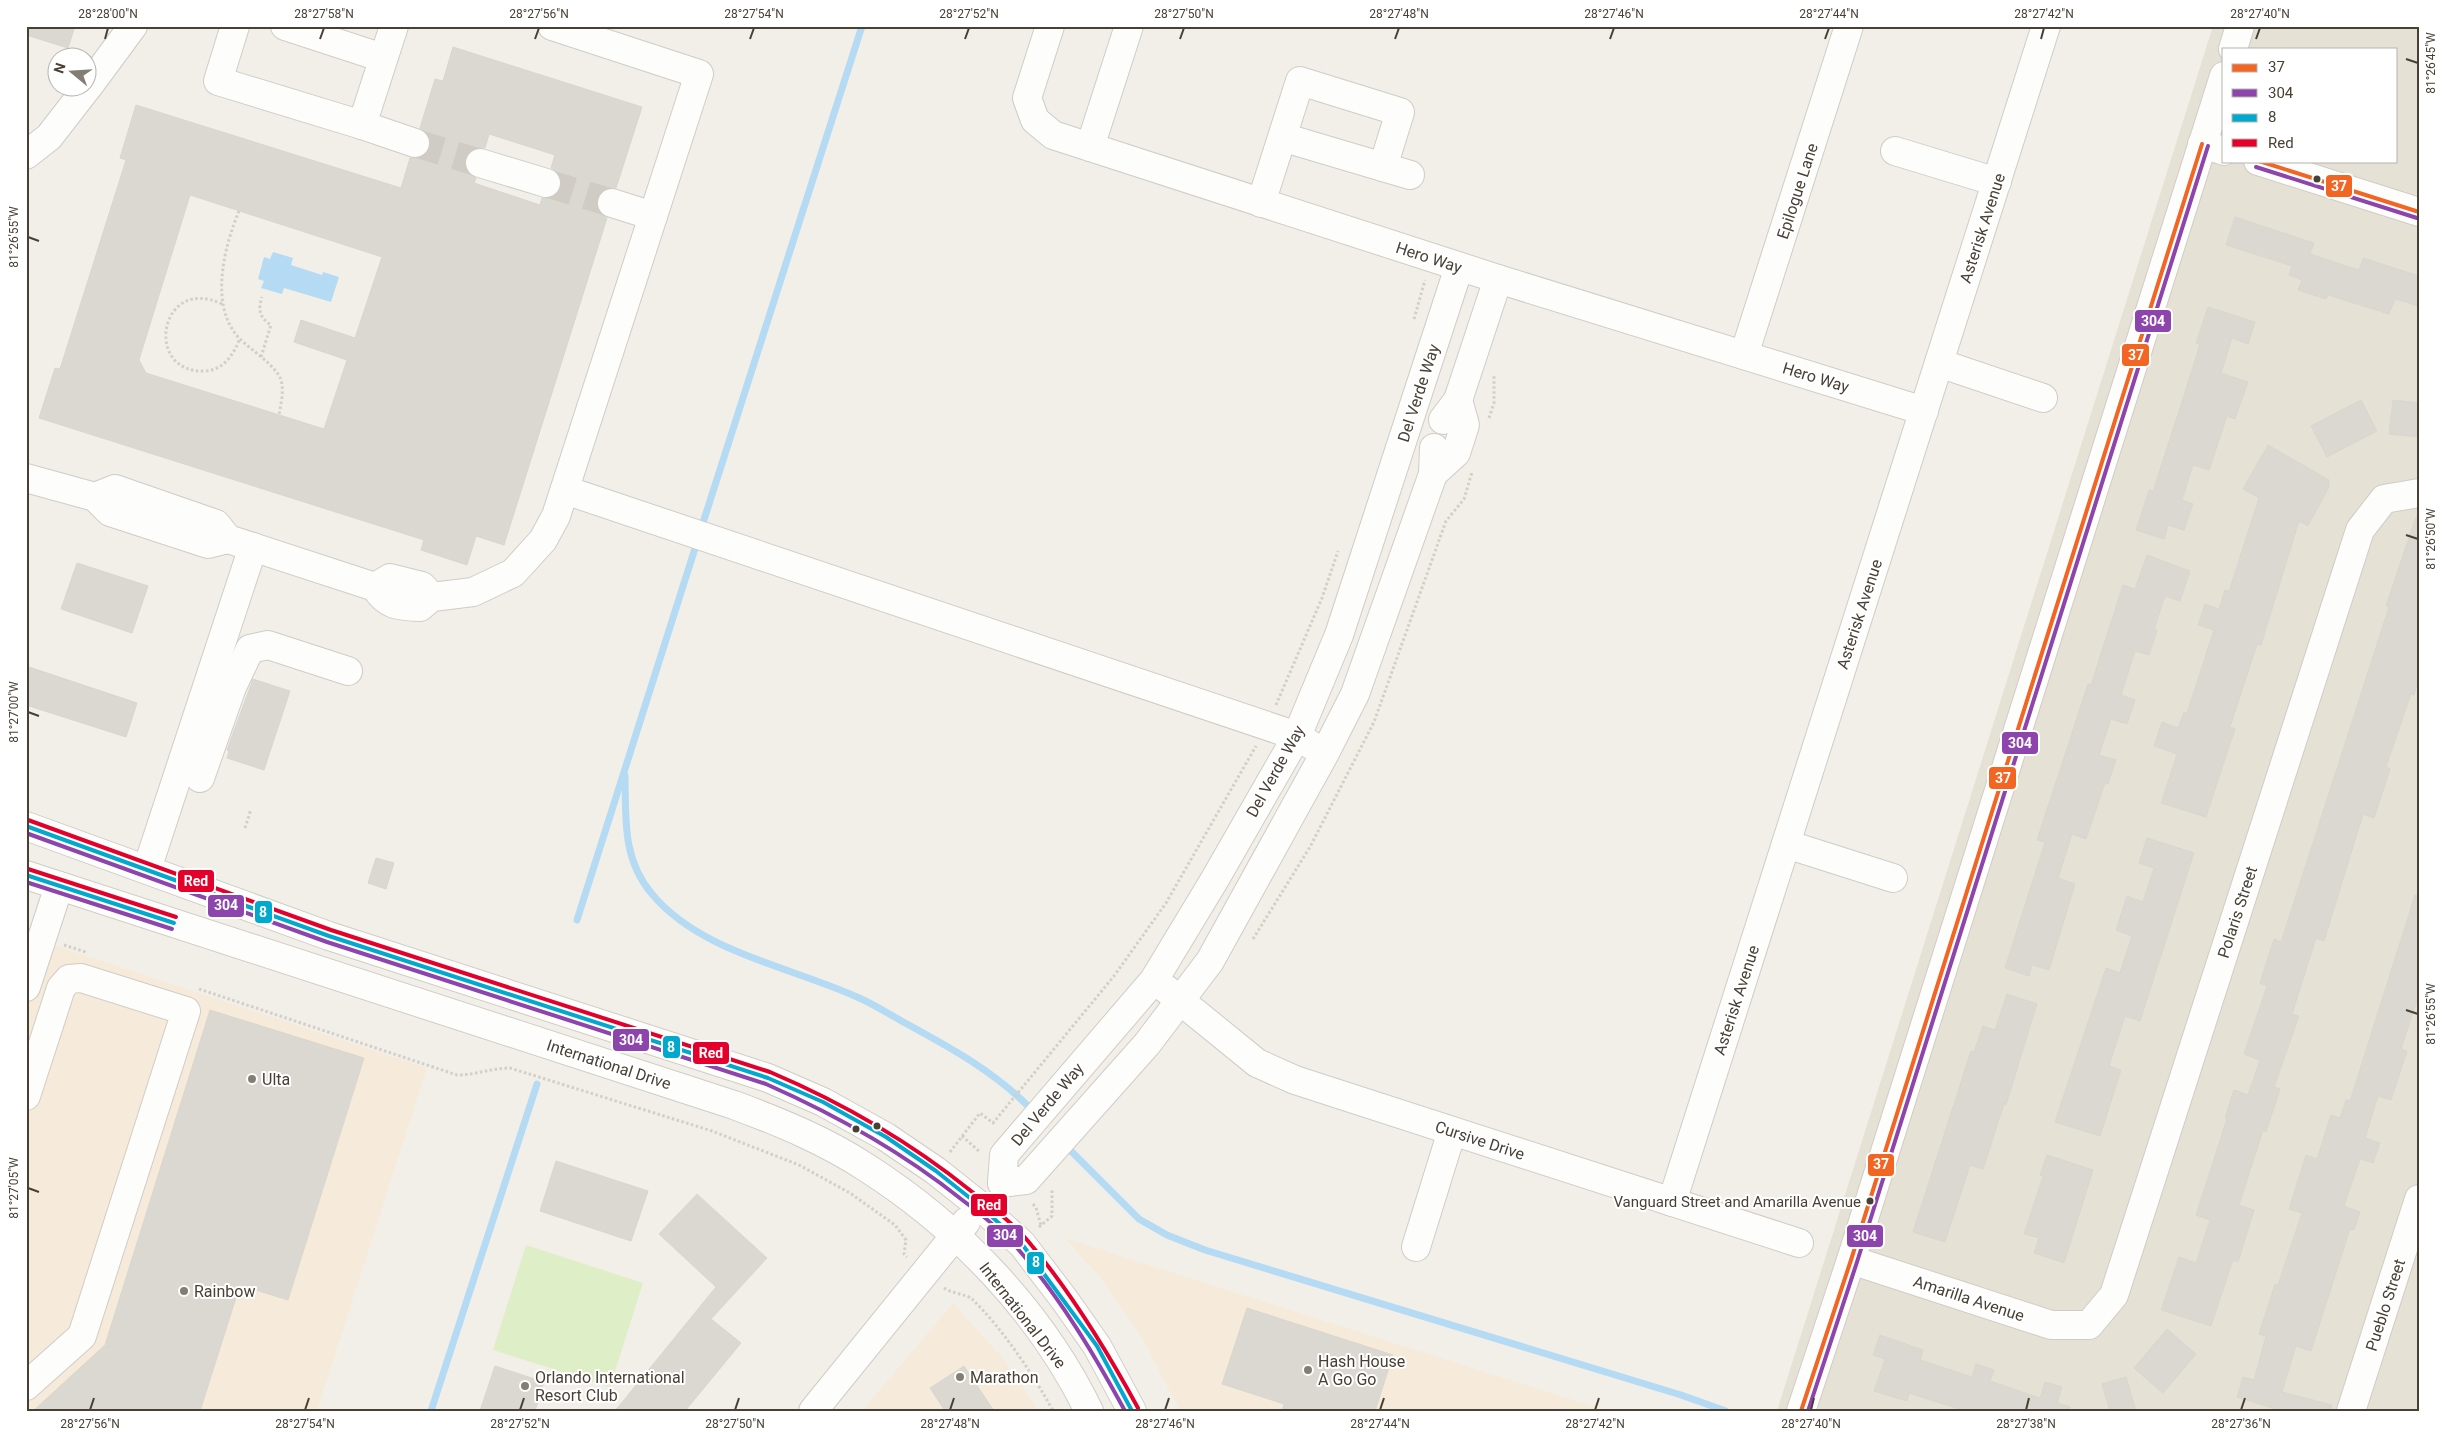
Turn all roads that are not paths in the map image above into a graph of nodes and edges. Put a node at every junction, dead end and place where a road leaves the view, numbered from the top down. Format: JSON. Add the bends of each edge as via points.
{"nodes":[{"id":1,"x":133,"y":26,"type":"edge"},
{"id":2,"x":235,"y":26,"type":"edge"},
{"id":3,"x":285,"y":26,"type":"edge"},
{"id":4,"x":394,"y":26,"type":"edge"},
{"id":5,"x":552,"y":26,"type":"edge"},
{"id":6,"x":1050,"y":26,"type":"edge"},
{"id":7,"x":1129,"y":26,"type":"edge"},
{"id":8,"x":1849,"y":26,"type":"edge"},
{"id":9,"x":2046,"y":26,"type":"edge"},
{"id":10,"x":2240,"y":26,"type":"edge"},
{"id":11,"x":2233,"y":48,"type":"edge"},
{"id":12,"x":383,"y":58,"type":"junction"},
{"id":13,"x":98,"y":72,"type":"edge"},
{"id":14,"x":2222,"y":89,"type":"edge"},
{"id":15,"x":79,"y":98,"type":"edge"},
{"id":16,"x":362,"y":125,"type":"junction"},
{"id":17,"x":1282,"y":137,"type":"junction"},
{"id":18,"x":415,"y":143,"type":"tunnel mouth"},
{"id":19,"x":1090,"y":147,"type":"junction"},
{"id":20,"x":2213,"y":147,"type":"edge"},
{"id":21,"x":1895,"y":151,"type":"dead end"},
{"id":22,"x":26,"y":155,"type":"edge"},
{"id":23,"x":480,"y":162,"type":"tunnel mouth"},
{"id":24,"x":2261,"y":162,"type":"edge"},
{"id":25,"x":1383,"y":167,"type":"junction"},
{"id":26,"x":1410,"y":175,"type":"dead end"},
{"id":27,"x":1997,"y":182,"type":"junction"},
{"id":28,"x":546,"y":183,"type":"tunnel mouth"},
{"id":29,"x":612,"y":203,"type":"tunnel mouth"},
{"id":30,"x":1261,"y":203,"type":"junction"},
{"id":31,"x":2419,"y":212,"type":"edge"},
{"id":32,"x":653,"y":216,"type":"junction"},
{"id":33,"x":1459,"y":267,"type":"junction"},
{"id":34,"x":1498,"y":279,"type":"junction"},
{"id":35,"x":1744,"y":355,"type":"junction"},
{"id":36,"x":1939,"y":363,"type":"junction"},
{"id":37,"x":2043,"y":398,"type":"dead end"},
{"id":38,"x":1924,"y":410,"type":"junction"},
{"id":39,"x":1433,"y":461,"type":"junction"},
{"id":40,"x":1396,"y":462,"type":"junction"},
{"id":41,"x":26,"y":478,"type":"edge"},
{"id":42,"x":565,"y":490,"type":"junction"},
{"id":43,"x":2419,"y":493,"type":"edge"},
{"id":44,"x":241,"y":543,"type":"junction"},
{"id":45,"x":348,"y":671,"type":"dead end"},
{"id":46,"x":1297,"y":736,"type":"junction"},
{"id":47,"x":1325,"y":753,"type":"junction"},
{"id":48,"x":200,"y":778,"type":"dead end"},
{"id":49,"x":26,"y":826,"type":"edge"},
{"id":50,"x":1786,"y":844,"type":"junction"},
{"id":51,"x":147,"y":869,"type":"junction"},
{"id":52,"x":26,"y":875,"type":"edge"},
{"id":53,"x":1893,"y":878,"type":"dead end"},
{"id":54,"x":59,"y":886,"type":"junction"},
{"id":55,"x":1154,"y":980,"type":"junction"},
{"id":56,"x":26,"y":987,"type":"edge"},
{"id":57,"x":1179,"y":1001,"type":"junction"},
{"id":58,"x":26,"y":1096,"type":"edge"},
{"id":59,"x":1452,"y":1131,"type":"junction"},
{"id":60,"x":1002,"y":1183,"type":"junction"},
{"id":61,"x":2419,"y":1199,"type":"edge"},
{"id":62,"x":1672,"y":1202,"type":"junction"},
{"id":63,"x":980,"y":1206,"type":"junction"},
{"id":64,"x":955,"y":1235,"type":"junction"},
{"id":65,"x":1799,"y":1243,"type":"dead end"},
{"id":66,"x":1416,"y":1247,"type":"dead end"},
{"id":67,"x":1851,"y":1260,"type":"junction"},
{"id":68,"x":2089,"y":1326,"type":"joint"},
{"id":69,"x":26,"y":1386,"type":"edge"},
{"id":70,"x":813,"y":1411,"type":"edge"},
{"id":71,"x":1090,"y":1411,"type":"edge"},
{"id":72,"x":1132,"y":1411,"type":"edge"},
{"id":73,"x":1801,"y":1411,"type":"edge"},
{"id":74,"x":2352,"y":1411,"type":"edge"}],
"edges":[{"from":1,"to":13,"type":"street"},
{"from":2,"to":16,"type":"street","via":[[218,81]]},
{"from":3,"to":12,"type":"street"},
{"from":4,"to":12,"type":"street"},
{"from":5,"to":32,"type":"street","via":[[698,74]]},
{"from":6,"to":19,"type":"street","name":"Hero Way","via":[[1027,98],[1035,120],[1053,135]]},
{"from":7,"to":19,"type":"street"},
{"from":8,"to":35,"type":"street","name":"Epilogue Lane"},
{"from":9,"to":27,"type":"street","name":"Asterisk Avenue"},
{"from":10,"to":11,"type":"street"},
{"from":12,"to":16,"type":"street"},
{"from":14,"to":20,"type":"street"},
{"from":15,"to":22,"type":"street","via":[[49,137]]},
{"from":16,"to":18,"type":"street"},
{"from":17,"to":25,"type":"street"},
{"from":17,"to":25,"type":"street","via":[[1300,81],[1400,112]]},
{"from":17,"to":30,"type":"street"},
{"from":19,"to":30,"type":"street","name":"Hero Way"},
{"from":20,"to":67,"type":"street"},
{"from":21,"to":27,"type":"street"},
{"from":23,"to":28,"type":"street"},
{"from":24,"to":31,"type":"street"},
{"from":25,"to":26,"type":"street"},
{"from":27,"to":36,"type":"street","name":"Asterisk Avenue"},
{"from":29,"to":32,"type":"street"},
{"from":30,"to":33,"type":"street","name":"Hero Way"},
{"from":32,"to":42,"type":"street"},
{"from":33,"to":34,"type":"street","name":"Hero Way"},
{"from":33,"to":40,"type":"street","name":"Del Verde Way"},
{"from":34,"to":35,"type":"street","name":"Hero Way"},
{"from":34,"to":39,"type":"street","name":"Del Verde Way","via":[[1451,410],[1465,425],[1456,453]]},
{"from":35,"to":38,"type":"street","name":"Hero Way"},
{"from":36,"to":37,"type":"street"},
{"from":36,"to":38,"type":"street","name":"Asterisk Avenue"},
{"from":38,"to":50,"type":"street","name":"Asterisk Avenue"},
{"from":39,"to":40,"type":"street"},
{"from":39,"to":47,"type":"street","name":"Del Verde Way","via":[[1355,694]]},
{"from":40,"to":46,"type":"street","name":"Del Verde Way","via":[[1339,635]]},
{"from":41,"to":44,"type":"street","via":[[95,497],[115,489],[216,524]]},
{"from":42,"to":44,"type":"street","via":[[543,540],[513,573],[473,592],[432,597],[420,607],[400,606],[383,600],[375,587]]},
{"from":42,"to":46,"type":"street"},
{"from":43,"to":68,"type":"street","name":"Polaris Street","via":[[2384,499],[2360,530],[2114,1295]]},
{"from":44,"to":51,"type":"street"},
{"from":45,"to":48,"type":"street","via":[[268,645],[250,649],[232,687]]},
{"from":46,"to":47,"type":"street"},
{"from":46,"to":55,"type":"street","name":"Del Verde Way"},
{"from":47,"to":57,"type":"street","name":"Del Verde Way","via":[[1210,961]]},
{"from":49,"to":51,"type":"street"},
{"from":50,"to":53,"type":"street"},
{"from":50,"to":62,"type":"street","name":"Asterisk Avenue"},
{"from":51,"to":63,"type":"street","via":[[329,936],[768,1078],[823,1102],[886,1137]]},
{"from":52,"to":54,"type":"street","name":"International Drive"},
{"from":54,"to":56,"type":"street"},
{"from":54,"to":64,"type":"street","name":"International Drive","via":[[787,1125],[866,1167]]},
{"from":55,"to":57,"type":"street","name":"Cursive Drive"},
{"from":55,"to":60,"type":"street","name":"Del Verde Way","via":[[1004,1155]]},
{"from":57,"to":59,"type":"street","name":"Cursive Drive","via":[[1257,1064],[1295,1080]]},
{"from":57,"to":60,"type":"street","name":"Del Verde Way","via":[[1147,1044],[1026,1180]]},
{"from":58,"to":69,"type":"street","via":[[61,988],[69,979],[81,978],[186,1011],[82,1336]]},
{"from":59,"to":62,"type":"street","name":"Cursive Drive"},
{"from":59,"to":66,"type":"street"},
{"from":60,"to":63,"type":"street"},
{"from":61,"to":74,"type":"street","name":"Pueblo Street"},
{"from":62,"to":65,"type":"street","name":"Cursive Drive"},
{"from":63,"to":64,"type":"street"},
{"from":63,"to":72,"type":"street","via":[[1022,1244],[1064,1299],[1097,1346]]},
{"from":64,"to":70,"type":"street"},
{"from":64,"to":71,"type":"street","name":"International Drive","via":[[994,1273],[1041,1332],[1074,1380]]},
{"from":67,"to":68,"type":"street","name":"Amarilla Avenue","via":[[2051,1325]]},
{"from":67,"to":73,"type":"street"}]}
